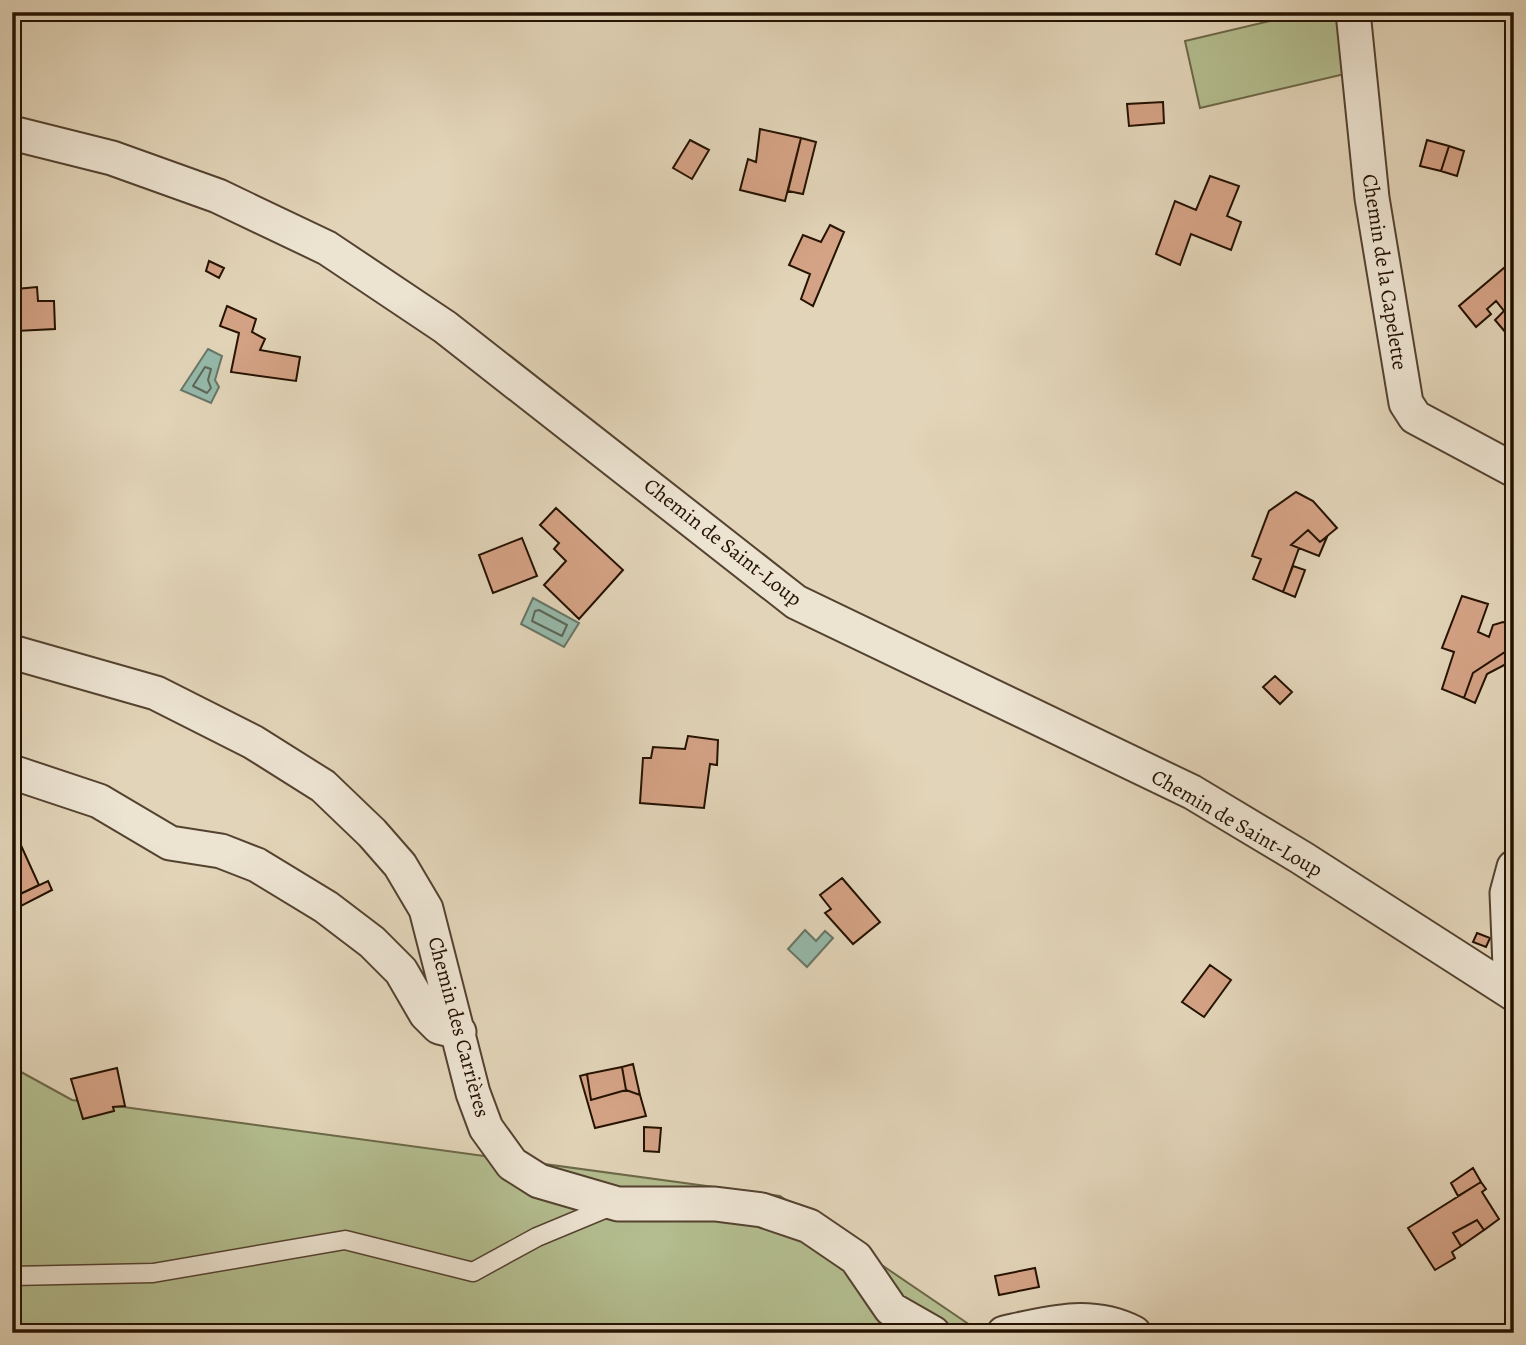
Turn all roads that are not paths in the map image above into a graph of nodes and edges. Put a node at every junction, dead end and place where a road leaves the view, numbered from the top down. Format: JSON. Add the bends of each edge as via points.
{"nodes":[{"id":1,"x":1353,"y":12,"type":"edge"},
{"id":2,"x":12,"y":133,"type":"edge"},
{"id":3,"x":1514,"y":470,"type":"edge"},
{"id":4,"x":12,"y":652,"type":"edge"},
{"id":5,"x":12,"y":772,"type":"edge"},
{"id":6,"x":1514,"y":867,"type":"edge"},
{"id":7,"x":1512,"y":993,"type":"edge"},
{"id":8,"x":459,"y":1032,"type":"junction"},
{"id":9,"x":618,"y":1204,"type":"junction"},
{"id":10,"x":12,"y":1276,"type":"edge"},
{"id":11,"x":933,"y":1333,"type":"edge"},
{"id":12,"x":1004,"y":1333,"type":"edge"},
{"id":13,"x":1134,"y":1333,"type":"edge"}],
"edges":[{"from":1,"to":3,"type":"street","name":"Chemin de la Capelette","via":[[1372,198],[1406,403],[1415,417]]},
{"from":2,"to":7,"type":"street","name":"Chemin de Saint-Loup","via":[[112,158],[218,196],[327,248],[445,327],[796,603],[1192,792]]},
{"from":4,"to":8,"type":"street","name":"Chemin des Carrières","via":[[156,693],[253,742],[323,786],[400,865],[426,909]]},
{"from":5,"to":8,"type":"street","via":[[99,801],[170,843],[221,851],[257,865],[372,942],[401,971],[426,1014],[439,1027]]},
{"from":6,"to":7,"type":"street","via":[[1507,893]]},
{"from":8,"to":9,"type":"street","name":"Chemin des Carrières","via":[[486,1128],[512,1164],[538,1181]]},
{"from":9,"to":10,"type":"lane","via":[[537,1237],[473,1272],[345,1240],[153,1273]]},
{"from":9,"to":11,"type":"street","name":"Chemin des Carrières","via":[[715,1204],[762,1210],[809,1226],[856,1258],[891,1309]]},
{"from":12,"to":13,"type":"street","via":[[1066,1319],[1098,1321]]}]}
